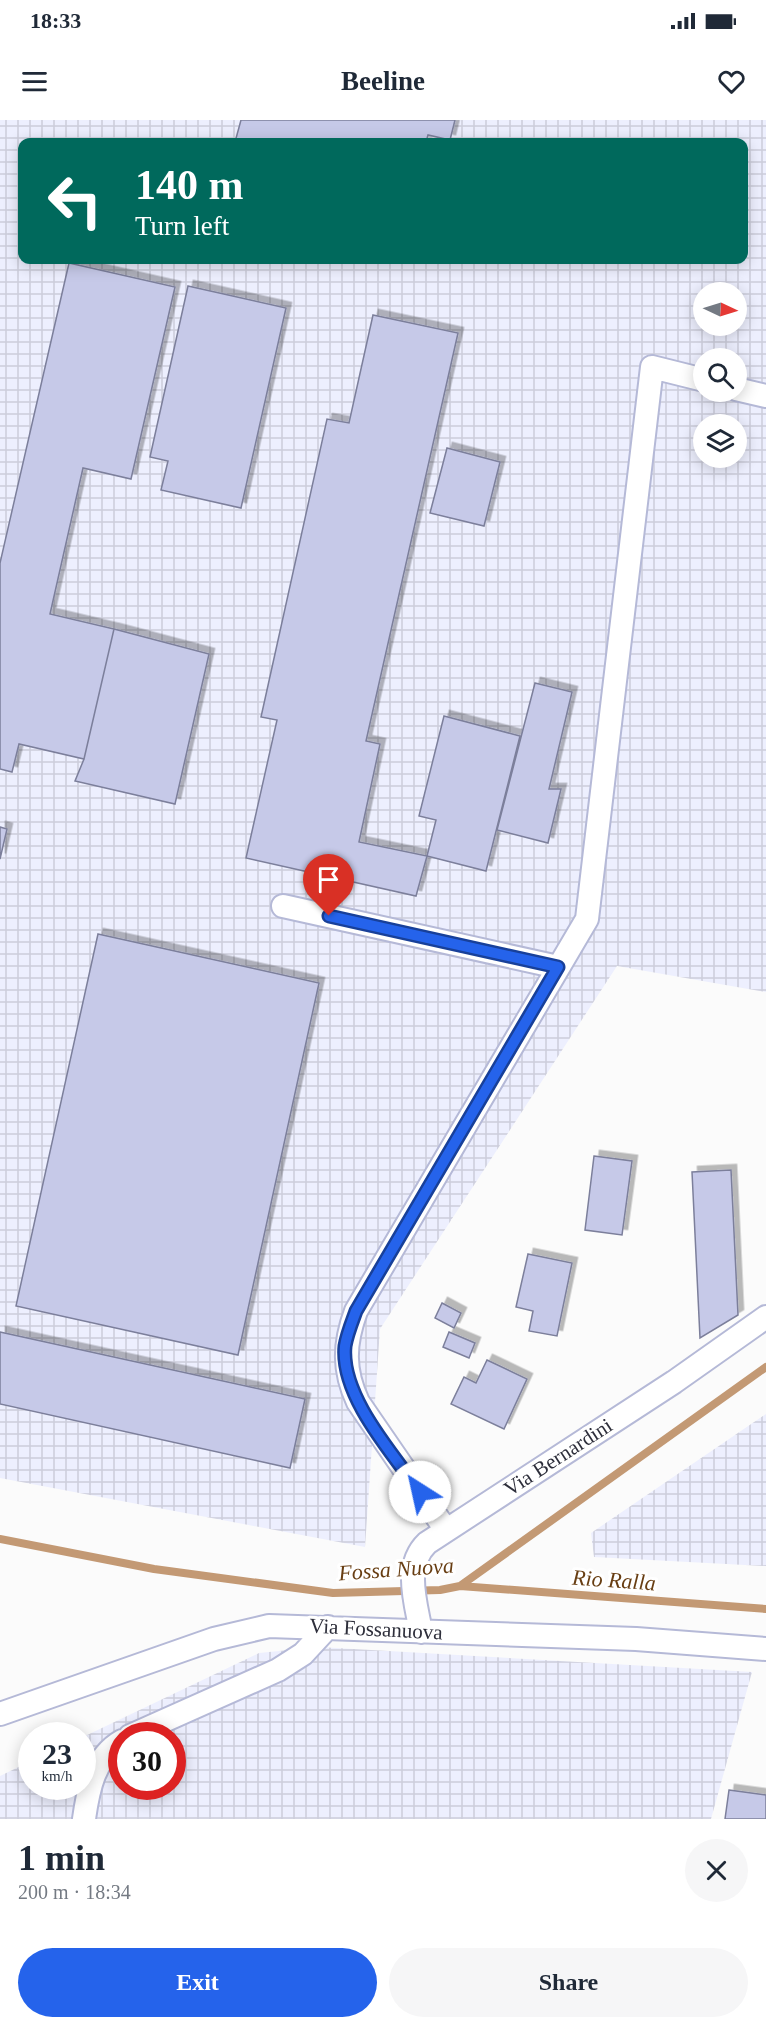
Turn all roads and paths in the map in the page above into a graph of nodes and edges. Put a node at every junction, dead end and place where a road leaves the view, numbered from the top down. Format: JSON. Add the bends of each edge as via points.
{"nodes":[{"id":1,"x":693,"y":378,"type":"edge"},
{"id":2,"x":747,"y":392,"type":"edge"},
{"id":3,"x":766,"y":396,"type":"edge"},
{"id":4,"x":283,"y":906,"type":"dead end"},
{"id":5,"x":558,"y":967,"type":"junction"},
{"id":6,"x":766,"y":1317,"type":"edge"},
{"id":7,"x":446,"y":1530,"type":"junction"},
{"id":8,"x":328,"y":1627,"type":"junction"},
{"id":9,"x":421,"y":1632,"type":"junction"},
{"id":10,"x":766,"y":1649,"type":"edge"},
{"id":11,"x":0,"y":1714,"type":"edge"},
{"id":12,"x":161,"y":1722,"type":"edge"},
{"id":13,"x":108,"y":1753,"type":"edge"},
{"id":14,"x":84,"y":1819,"type":"edge"}],
"edges":[{"from":1,"to":5,"type":"street","via":[[652,368],[587,918]]},
{"from":2,"to":3,"type":"street"},
{"from":4,"to":5,"type":"street"},
{"from":5,"to":7,"type":"street","via":[[356,1311],[345,1347],[350,1384],[358,1402]]},
{"from":6,"to":7,"type":"street","name":"Via Bernardini","via":[[674,1382]]},
{"from":7,"to":9,"type":"street","name":"Via Bernardini","via":[[420,1550],[413,1564]]},
{"from":8,"to":9,"type":"street","name":"Via Fossanuova"},
{"from":8,"to":11,"type":"street","name":"Via Fossanuova","via":[[269,1626],[237,1631]]},
{"from":8,"to":12,"type":"street","via":[[303,1654],[278,1670]]},
{"from":9,"to":10,"type":"street","name":"Via Fossanuova","via":[[636,1639]]},
{"from":13,"to":14,"type":"street","via":[[102,1758],[87,1799]]}]}
